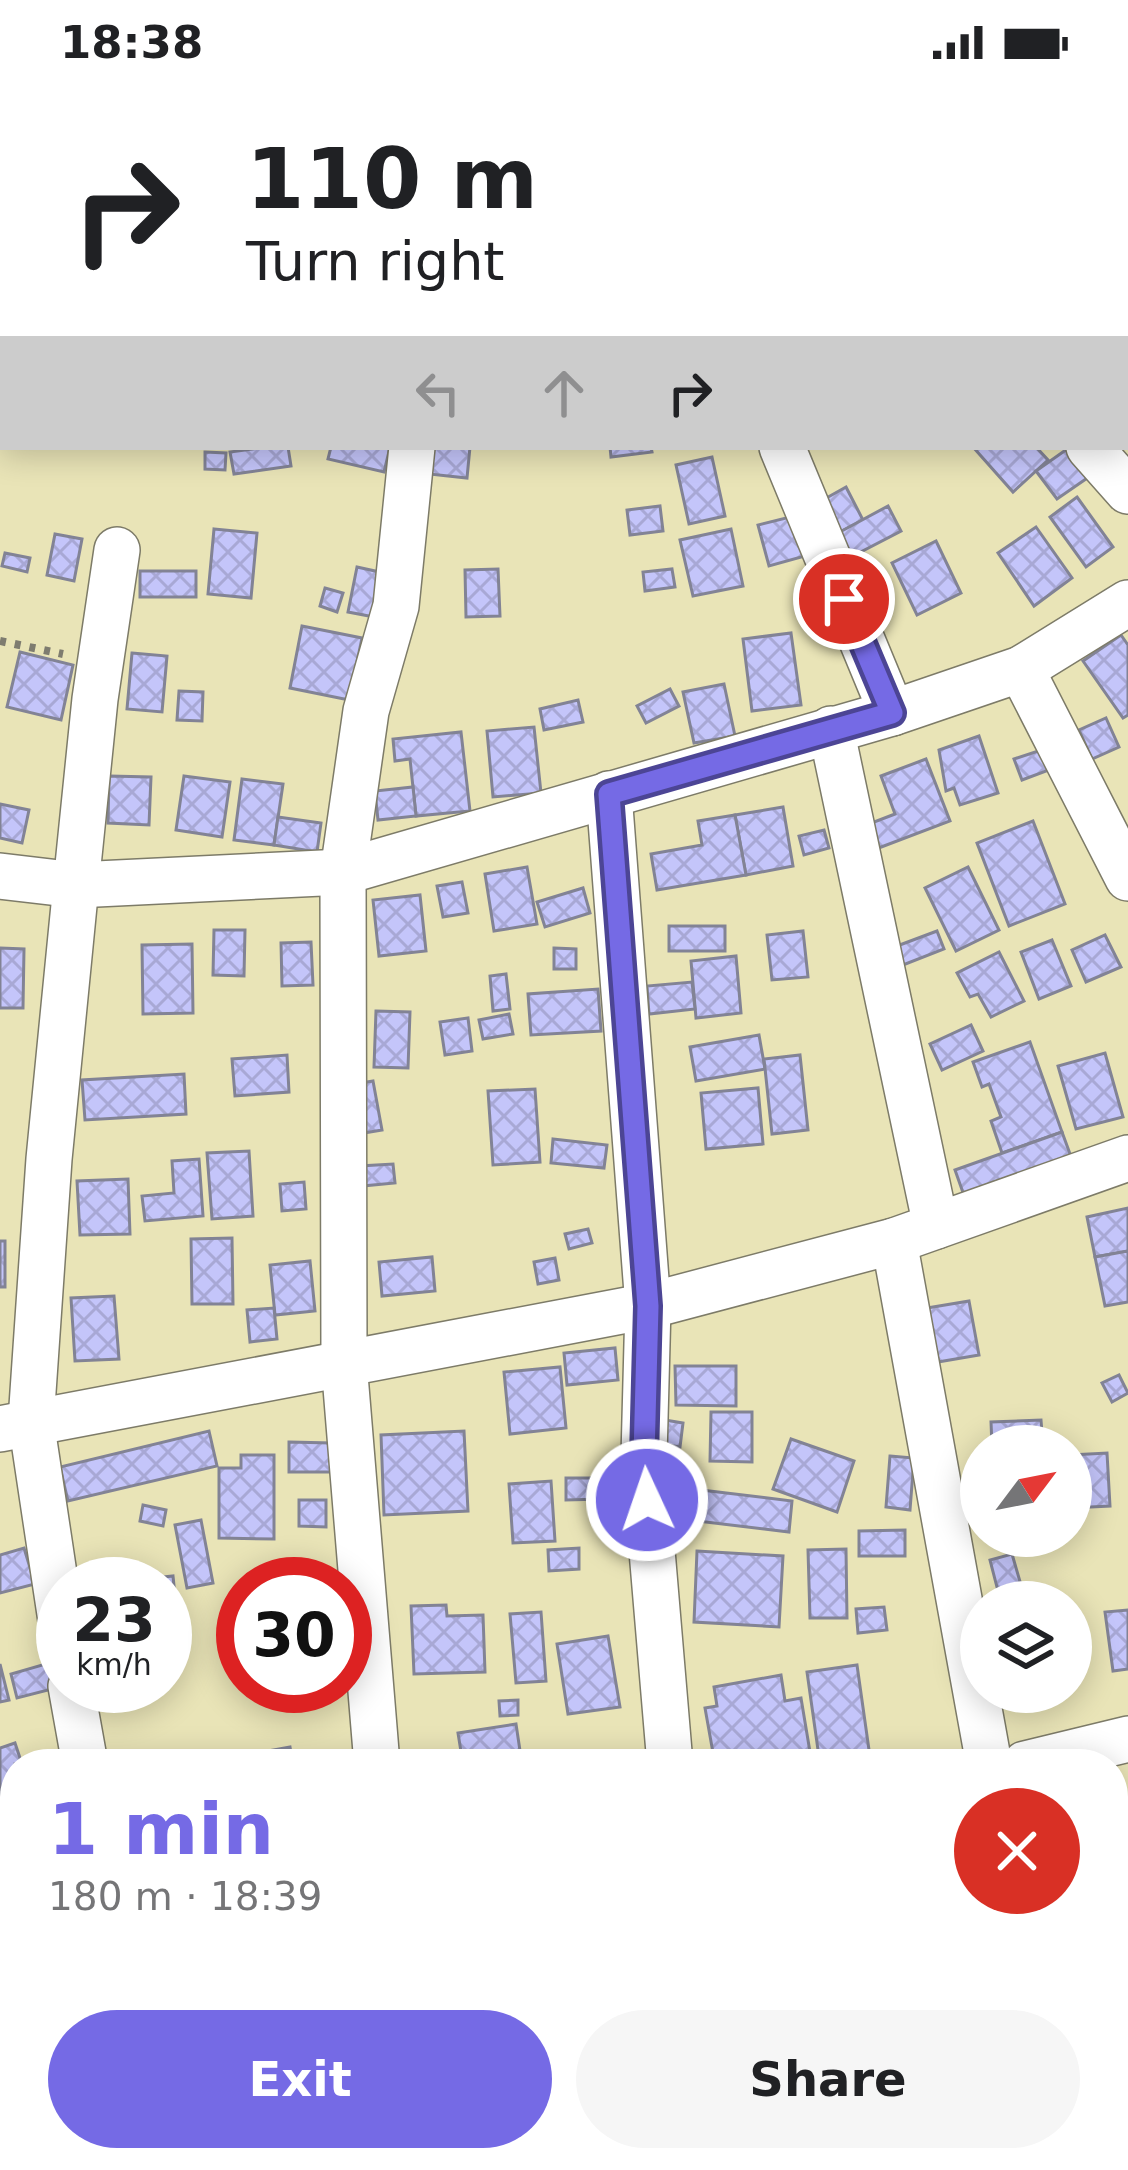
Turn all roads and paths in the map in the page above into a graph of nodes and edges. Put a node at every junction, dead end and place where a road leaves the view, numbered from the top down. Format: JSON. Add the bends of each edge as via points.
{"nodes":[{"id":1,"x":412,"y":450,"type":"edge"},
{"id":2,"x":783,"y":450,"type":"edge"},
{"id":3,"x":1092,"y":450,"type":"edge"},
{"id":4,"x":1128,"y":491,"type":"edge"},
{"id":5,"x":117,"y":550,"type":"dead end"},
{"id":6,"x":1128,"y":603,"type":"edge"},
{"id":7,"x":0,"y":641,"type":"edge"},
{"id":8,"x":101,"y":662,"type":"junction"},
{"id":9,"x":1022,"y":669,"type":"junction"},
{"id":10,"x":892,"y":713,"type":"junction"},
{"id":11,"x":831,"y":729,"type":"junction"},
{"id":12,"x":609,"y":794,"type":"junction"},
{"id":13,"x":344,"y":872,"type":"junction"},
{"id":14,"x":0,"y":876,"type":"edge"},
{"id":15,"x":1128,"y":878,"type":"edge"},
{"id":16,"x":76,"y":885,"type":"junction"},
{"id":17,"x":1128,"y":1158,"type":"edge"},
{"id":18,"x":915,"y":1234,"type":"junction"},
{"id":19,"x":648,"y":1306,"type":"junction"},
{"id":20,"x":344,"y":1364,"type":"junction"},
{"id":21,"x":16,"y":1425,"type":"edge"},
{"id":22,"x":46,"y":1557,"type":"edge"},
{"id":23,"x":76,"y":1713,"type":"edge"},
{"id":24,"x":1128,"y":1739,"type":"edge"},
{"id":25,"x":82,"y":1749,"type":"edge"},
{"id":26,"x":376,"y":1749,"type":"edge"},
{"id":27,"x":669,"y":1749,"type":"edge"},
{"id":28,"x":987,"y":1749,"type":"edge"},
{"id":29,"x":1087,"y":1749,"type":"edge"}],
"edges":[{"from":1,"to":13,"type":"street","via":[[395,606],[365,711]]},
{"from":2,"to":10,"type":"street"},
{"from":3,"to":4,"type":"street"},
{"from":5,"to":8,"type":"street"},
{"from":6,"to":9,"type":"street"},
{"from":7,"to":8,"type":"path"},
{"from":8,"to":16,"type":"street"},
{"from":9,"to":10,"type":"street"},
{"from":9,"to":15,"type":"street"},
{"from":10,"to":11,"type":"street"},
{"from":11,"to":12,"type":"street"},
{"from":11,"to":18,"type":"street"},
{"from":12,"to":13,"type":"street"},
{"from":12,"to":19,"type":"street"},
{"from":13,"to":16,"type":"street"},
{"from":13,"to":20,"type":"street"},
{"from":14,"to":16,"type":"street"},
{"from":16,"to":21,"type":"street"},
{"from":17,"to":18,"type":"street"},
{"from":18,"to":19,"type":"street"},
{"from":18,"to":28,"type":"street"},
{"from":19,"to":20,"type":"street"},
{"from":19,"to":27,"type":"street","via":[[644,1456]]},
{"from":20,"to":21,"type":"street"},
{"from":20,"to":26,"type":"street"},
{"from":21,"to":22,"type":"street"},
{"from":23,"to":25,"type":"street"},
{"from":24,"to":29,"type":"street"}]}
